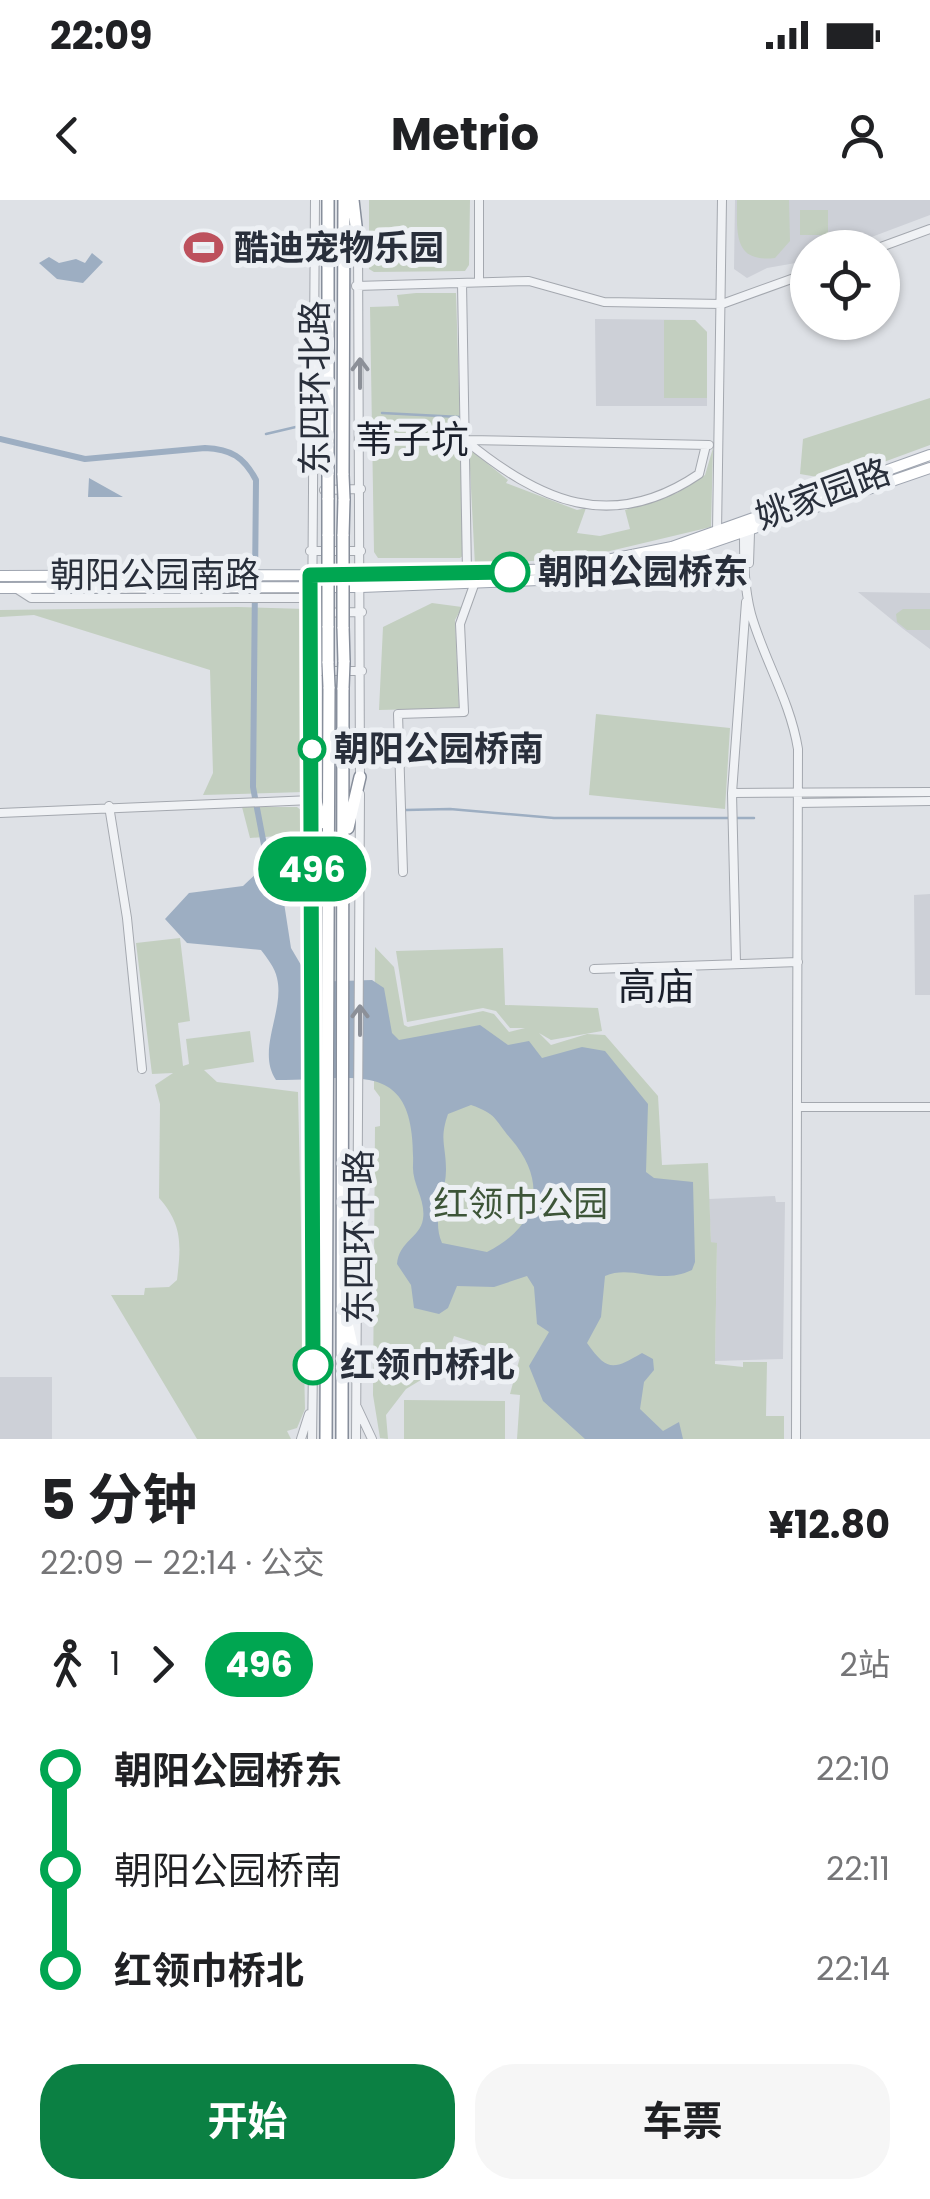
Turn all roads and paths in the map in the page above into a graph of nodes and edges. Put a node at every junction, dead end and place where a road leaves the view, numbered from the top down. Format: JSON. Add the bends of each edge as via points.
{"nodes":[{"id":1,"x":315,"y":200,"type":"edge"},
{"id":2,"x":328,"y":200,"type":"edge"},
{"id":3,"x":344,"y":200,"type":"edge"},
{"id":4,"x":356,"y":200,"type":"edge"},
{"id":5,"x":480,"y":200,"type":"edge"},
{"id":6,"x":722,"y":200,"type":"edge"},
{"id":7,"x":930,"y":229,"type":"edge"},
{"id":8,"x":900,"y":240,"type":"edge"},
{"id":9,"x":358,"y":244,"type":"joint"},
{"id":10,"x":790,"y":279,"type":"edge"},
{"id":11,"x":479,"y":282,"type":"junction"},
{"id":12,"x":462,"y":283,"type":"junction"},
{"id":13,"x":356,"y":286,"type":"junction"},
{"id":14,"x":722,"y":304,"type":"junction"},
{"id":15,"x":465,"y":440,"type":"junction"},
{"id":16,"x":706,"y":444,"type":"junction"},
{"id":17,"x":718,"y":445,"type":"junction"},
{"id":18,"x":930,"y":455,"type":"edge"},
{"id":19,"x":930,"y":468,"type":"edge"},
{"id":20,"x":361,"y":489,"type":"junction"},
{"id":21,"x":314,"y":490,"type":"junction"},
{"id":22,"x":717,"y":532,"type":"junction"},
{"id":23,"x":747,"y":534,"type":"junction"},
{"id":24,"x":328,"y":536,"type":"joint"},
{"id":25,"x":361,"y":550,"type":"junction"},
{"id":26,"x":310,"y":551,"type":"junction"},
{"id":27,"x":467,"y":574,"type":"junction"},
{"id":28,"x":0,"y":576,"type":"edge"},
{"id":29,"x":361,"y":581,"type":"junction"},
{"id":30,"x":474,"y":584,"type":"junction"},
{"id":31,"x":239,"y":587,"type":"junction"},
{"id":32,"x":273,"y":587,"type":"junction"},
{"id":33,"x":310,"y":587,"type":"junction"},
{"id":34,"x":0,"y":588,"type":"edge"},
{"id":35,"x":747,"y":597,"type":"junction"},
{"id":36,"x":311,"y":612,"type":"junction"},
{"id":37,"x":362,"y":612,"type":"junction"},
{"id":38,"x":343,"y":627,"type":"joint"},
{"id":39,"x":312,"y":671,"type":"junction"},
{"id":40,"x":362,"y":671,"type":"junction"},
{"id":41,"x":360,"y":777,"type":"junction"},
{"id":42,"x":311,"y":778,"type":"junction"},
{"id":43,"x":930,"y":792,"type":"edge"},
{"id":44,"x":732,"y":794,"type":"junction"},
{"id":45,"x":798,"y":799,"type":"junction"},
{"id":46,"x":312,"y":800,"type":"junction"},
{"id":47,"x":930,"y":800,"type":"edge"},
{"id":48,"x":109,"y":806,"type":"junction"},
{"id":49,"x":0,"y":813,"type":"edge"},
{"id":50,"x":326,"y":847,"type":"junction"},
{"id":51,"x":344,"y":847,"type":"junction"},
{"id":52,"x":404,"y":872,"type":"dead end"},
{"id":53,"x":798,"y":962,"type":"junction"},
{"id":54,"x":736,"y":964,"type":"junction"},
{"id":55,"x":594,"y":969,"type":"dead end"},
{"id":56,"x":142,"y":1068,"type":"dead end"},
{"id":57,"x":930,"y":1107,"type":"edge"},
{"id":58,"x":798,"y":1108,"type":"junction"},
{"id":59,"x":343,"y":1300,"type":"junction"},
{"id":60,"x":324,"y":1301,"type":"junction"},
{"id":61,"x":313,"y":1365,"type":"junction"},
{"id":62,"x":358,"y":1372,"type":"junction"},
{"id":63,"x":356,"y":1404,"type":"junction"},
{"id":64,"x":312,"y":1405,"type":"junction"},
{"id":65,"x":301,"y":1439,"type":"edge"},
{"id":66,"x":312,"y":1439,"type":"edge"},
{"id":67,"x":326,"y":1439,"type":"edge"},
{"id":68,"x":342,"y":1439,"type":"edge"},
{"id":69,"x":356,"y":1439,"type":"edge"},
{"id":70,"x":372,"y":1439,"type":"edge"},
{"id":71,"x":796,"y":1439,"type":"edge"}],
"edges":[{"from":1,"to":21,"type":"street","name":"东四环北路"},
{"from":2,"to":24,"type":"highway","name":"东四环北路","bridge":true},
{"from":3,"to":38,"type":"highway","name":"东四环北路","bridge":true},
{"from":4,"to":9,"type":"highway"},
{"from":5,"to":11,"type":"street"},
{"from":6,"to":14,"type":"street"},
{"from":7,"to":8,"type":"street"},
{"from":9,"to":13,"type":"street","name":"东四环北路"},
{"from":10,"to":14,"type":"street"},
{"from":11,"to":12,"type":"street"},
{"from":11,"to":14,"type":"street","via":[[545,283],[616,303]]},
{"from":12,"to":13,"type":"street"},
{"from":12,"to":15,"type":"street"},
{"from":20,"to":13,"type":"street","name":"东四环北路","one_way":true},
{"from":14,"to":17,"type":"street"},
{"from":15,"to":16,"type":"street"},
{"from":15,"to":16,"type":"street","via":[[526,485],[568,502],[624,506],[674,491],[699,474]]},
{"from":15,"to":27,"type":"street"},
{"from":16,"to":17,"type":"street"},
{"from":17,"to":22,"type":"street"},
{"from":18,"to":22,"type":"main road","name":"姚家园路"},
{"from":19,"to":23,"type":"main road","name":"姚家园路"},
{"from":20,"to":21,"type":"street"},
{"from":20,"to":25,"type":"street","name":"东四环北路"},
{"from":21,"to":26,"type":"street","name":"东四环北路"},
{"from":22,"to":27,"type":"main road","name":"姚家园路","via":[[576,567]]},
{"from":23,"to":30,"type":"main road","name":"姚家园路","via":[[606,572]]},
{"from":23,"to":35,"type":"street"},
{"from":24,"to":50,"type":"highway","name":"东四环中路","bridge":true},
{"from":25,"to":26,"type":"street"},
{"from":25,"to":29,"type":"street","name":"东四环北路"},
{"from":26,"to":33,"type":"street","name":"东四环北路"},
{"from":27,"to":29,"type":"main road","name":"姚家园路"},
{"from":28,"to":31,"type":"main road","name":"朝阳公园南路"},
{"from":29,"to":30,"type":"main road","name":"姚家园路"},
{"from":29,"to":33,"type":"main road"},
{"from":29,"to":37,"type":"street"},
{"from":30,"to":52,"type":"street","via":[[460,624],[464,712],[398,714]]},
{"from":31,"to":32,"type":"main road","name":"朝阳公园南路"},
{"from":31,"to":32,"type":"street","name":"朝阳公园南路"},
{"from":31,"to":34,"type":"main road","name":"朝阳公园南路"},
{"from":32,"to":33,"type":"main road","name":"朝阳公园南路"},
{"from":32,"to":33,"type":"street","name":"朝阳公园南路"},
{"from":33,"to":36,"type":"street"},
{"from":35,"to":44,"type":"street"},
{"from":35,"to":45,"type":"street","via":[[790,710]]},
{"from":36,"to":37,"type":"street"},
{"from":36,"to":39,"type":"street"},
{"from":37,"to":40,"type":"street"},
{"from":38,"to":51,"type":"highway","name":"东四环中路","bridge":true},
{"from":39,"to":40,"type":"street"},
{"from":39,"to":42,"type":"street"},
{"from":40,"to":41,"type":"street"},
{"from":41,"to":51,"type":"highway"},
{"from":62,"to":41,"type":"street","name":"东四环中路","one_way":true},
{"from":42,"to":46,"type":"street"},
{"from":42,"to":50,"type":"highway"},
{"from":43,"to":45,"type":"street"},
{"from":44,"to":45,"type":"street"},
{"from":44,"to":54,"type":"street"},
{"from":45,"to":47,"type":"street"},
{"from":45,"to":53,"type":"street"},
{"from":46,"to":48,"type":"street"},
{"from":46,"to":61,"type":"street","name":"东四环中路"},
{"from":48,"to":49,"type":"street"},
{"from":48,"to":56,"type":"street"},
{"from":50,"to":60,"type":"highway","name":"东四环中路"},
{"from":51,"to":59,"type":"highway","name":"东四环中路"},
{"from":53,"to":54,"type":"street"},
{"from":53,"to":58,"type":"street"},
{"from":54,"to":55,"type":"street"},
{"from":57,"to":58,"type":"street"},
{"from":58,"to":71,"type":"street"},
{"from":59,"to":62,"type":"highway"},
{"from":59,"to":68,"type":"highway","name":"东四环中路"},
{"from":60,"to":61,"type":"highway"},
{"from":60,"to":67,"type":"highway","name":"东四环中路"},
{"from":61,"to":64,"type":"street","name":"东四环中路"},
{"from":62,"to":63,"type":"street","name":"东四环中路"},
{"from":63,"to":69,"type":"street","name":"东四环中路"},
{"from":63,"to":70,"type":"street"},
{"from":64,"to":65,"type":"street"},
{"from":64,"to":66,"type":"street","name":"东四环中路"}]}
